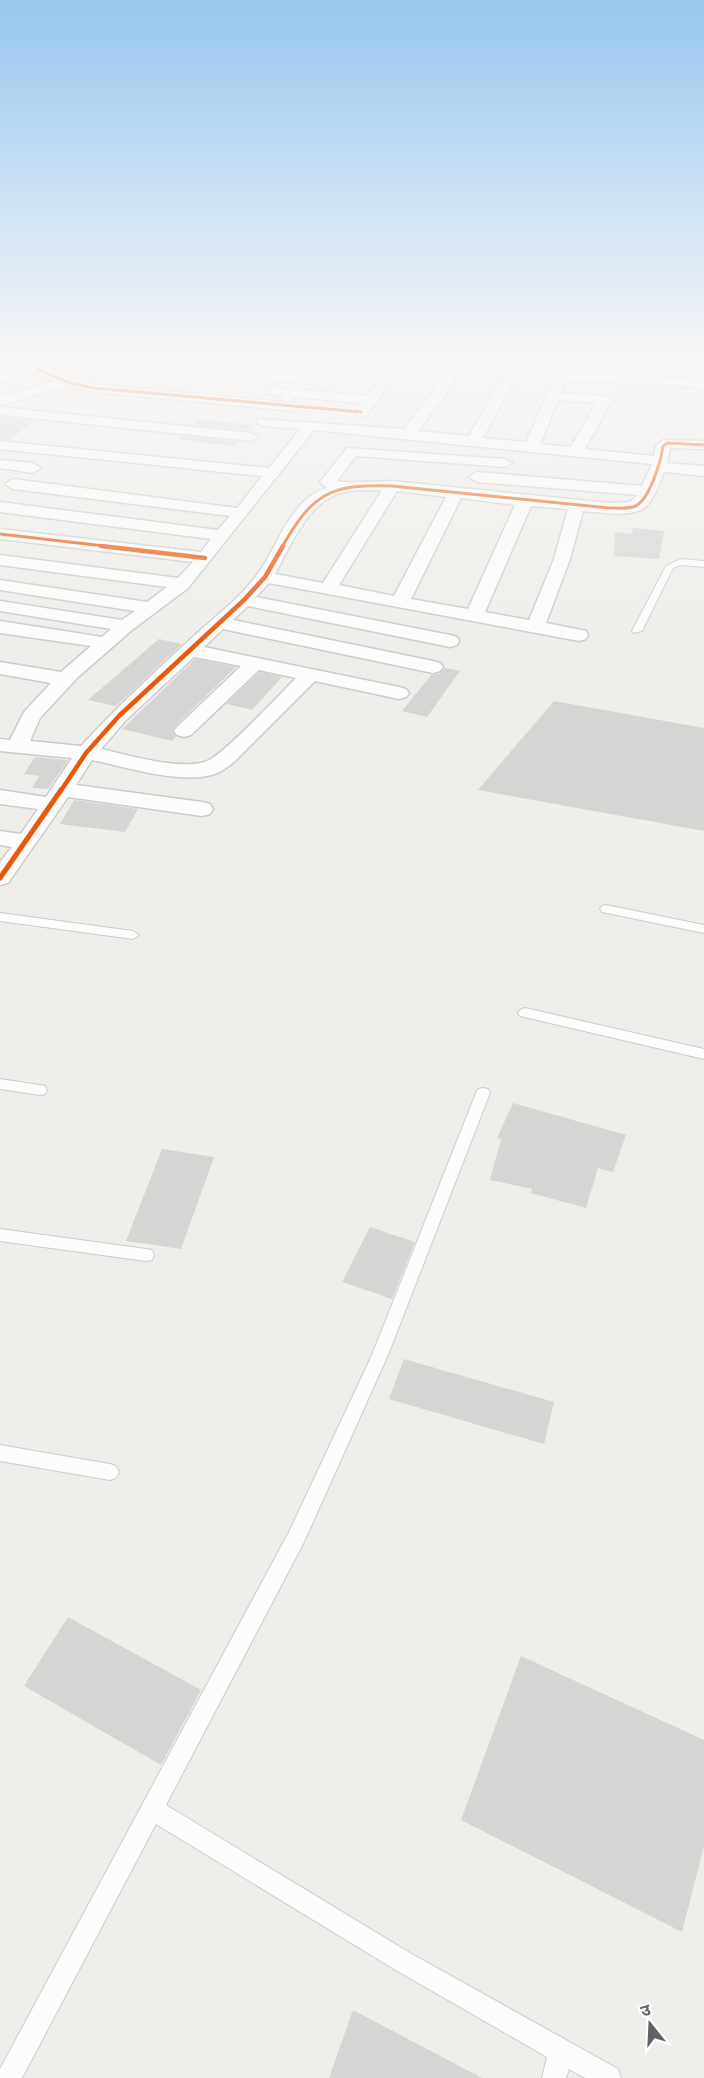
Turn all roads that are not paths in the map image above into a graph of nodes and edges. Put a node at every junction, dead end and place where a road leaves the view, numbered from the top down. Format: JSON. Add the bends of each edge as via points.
{"nodes":[{"id":1,"x":49,"y":456,"type":"edge"},
{"id":2,"x":105,"y":456,"type":"edge"},
{"id":3,"x":234,"y":456,"type":"edge"},
{"id":4,"x":286,"y":456,"type":"edge"},
{"id":5,"x":348,"y":456,"type":"edge"},
{"id":6,"x":414,"y":456,"type":"edge"},
{"id":7,"x":592,"y":456,"type":"edge"},
{"id":8,"x":661,"y":456,"type":"edge"},
{"id":9,"x":0,"y":464,"type":"edge"},
{"id":10,"x":515,"y":464,"type":"dead end"},
{"id":11,"x":341,"y":466,"type":"junction"},
{"id":12,"x":33,"y":468,"type":"junction"},
{"id":13,"x":223,"y":468,"type":"junction"},
{"id":14,"x":363,"y":468,"type":"dead end"},
{"id":15,"x":659,"y":468,"type":"junction"},
{"id":16,"x":704,"y":471,"type":"edge"},
{"id":17,"x":273,"y":472,"type":"junction"},
{"id":18,"x":632,"y":473,"type":"dead end"},
{"id":19,"x":456,"y":484,"type":"junction"},
{"id":20,"x":392,"y":486,"type":"junction"},
{"id":21,"x":340,"y":488,"type":"junction"},
{"id":22,"x":5,"y":489,"type":"edge"},
{"id":23,"x":646,"y":491,"type":"junction"},
{"id":24,"x":525,"y":501,"type":"junction"},
{"id":25,"x":578,"y":505,"type":"junction"},
{"id":26,"x":0,"y":507,"type":"edge"},
{"id":27,"x":241,"y":513,"type":"junction"},
{"id":28,"x":0,"y":534,"type":"edge"},
{"id":29,"x":223,"y":536,"type":"junction"},
{"id":30,"x":205,"y":558,"type":"junction"},
{"id":31,"x":0,"y":560,"type":"edge"},
{"id":32,"x":704,"y":564,"type":"edge"},
{"id":33,"x":265,"y":578,"type":"junction"},
{"id":34,"x":182,"y":584,"type":"junction"},
{"id":35,"x":0,"y":585,"type":"edge"},
{"id":36,"x":328,"y":589,"type":"junction"},
{"id":37,"x":244,"y":600,"type":"junction"},
{"id":38,"x":400,"y":602,"type":"junction"},
{"id":39,"x":0,"y":606,"type":"edge"},
{"id":40,"x":152,"y":608,"type":"junction"},
{"id":41,"x":474,"y":615,"type":"junction"},
{"id":42,"x":219,"y":623,"type":"junction"},
{"id":43,"x":0,"y":627,"type":"edge"},
{"id":44,"x":126,"y":627,"type":"junction"},
{"id":45,"x":536,"y":627,"type":"junction"},
{"id":46,"x":637,"y":632,"type":"dead end"},
{"id":47,"x":579,"y":635,"type":"dead end"},
{"id":48,"x":450,"y":641,"type":"dead end"},
{"id":49,"x":106,"y":643,"type":"junction"},
{"id":50,"x":190,"y":650,"type":"junction"},
{"id":51,"x":255,"y":663,"type":"junction"},
{"id":52,"x":433,"y":667,"type":"dead end"},
{"id":53,"x":0,"y":668,"type":"edge"},
{"id":54,"x":310,"y":675,"type":"junction"},
{"id":55,"x":65,"y":679,"type":"junction"},
{"id":56,"x":399,"y":693,"type":"dead end"},
{"id":57,"x":184,"y":731,"type":"dead end"},
{"id":58,"x":8,"y":746,"type":"edge"},
{"id":59,"x":86,"y":753,"type":"junction"},
{"id":60,"x":0,"y":797,"type":"edge"},
{"id":61,"x":57,"y":797,"type":"junction"},
{"id":62,"x":202,"y":809,"type":"dead end"},
{"id":63,"x":0,"y":838,"type":"edge"},
{"id":64,"x":27,"y":842,"type":"junction"},
{"id":65,"x":0,"y":878,"type":"edge"},
{"id":66,"x":606,"y":909,"type":"dead end"},
{"id":67,"x":0,"y":917,"type":"edge"},
{"id":68,"x":704,"y":929,"type":"edge"},
{"id":69,"x":133,"y":935,"type":"dead end"},
{"id":70,"x":525,"y":1013,"type":"dead end"},
{"id":71,"x":704,"y":1054,"type":"edge"},
{"id":72,"x":0,"y":1084,"type":"edge"},
{"id":73,"x":40,"y":1090,"type":"dead end"},
{"id":74,"x":483,"y":1093,"type":"dead end"},
{"id":75,"x":0,"y":1234,"type":"edge"},
{"id":76,"x":146,"y":1255,"type":"dead end"},
{"id":77,"x":0,"y":1453,"type":"edge"},
{"id":78,"x":110,"y":1472,"type":"dead end"},
{"id":79,"x":152,"y":1809,"type":"junction"},
{"id":80,"x":561,"y":2051,"type":"junction"},
{"id":81,"x":9,"y":2078,"type":"edge"},
{"id":82,"x":554,"y":2078,"type":"edge"},
{"id":83,"x":609,"y":2078,"type":"edge"}],
"edges":[{"from":1,"to":12,"type":"street"},
{"from":2,"to":13,"type":"street"},
{"from":3,"to":13,"type":"street"},
{"from":4,"to":17,"type":"street"},
{"from":5,"to":11,"type":"street"},
{"from":6,"to":10,"type":"street"},
{"from":7,"to":15,"type":"street"},
{"from":8,"to":15,"type":"street"},
{"from":9,"to":12,"type":"street"},
{"from":11,"to":14,"type":"street"},
{"from":11,"to":21,"type":"street","via":[[328,482]]},
{"from":12,"to":22,"type":"street"},
{"from":13,"to":17,"type":"street"},
{"from":15,"to":16,"type":"street"},
{"from":15,"to":18,"type":"street"},
{"from":15,"to":23,"type":"street"},
{"from":17,"to":27,"type":"street"},
{"from":19,"to":20,"type":"street"},
{"from":19,"to":23,"type":"street"},
{"from":19,"to":24,"type":"street"},
{"from":19,"to":38,"type":"street"},
{"from":20,"to":21,"type":"street"},
{"from":20,"to":36,"type":"street"},
{"from":21,"to":33,"type":"street","via":[[322,497],[296,523]]},
{"from":22,"to":27,"type":"street"},
{"from":23,"to":25,"type":"street","via":[[642,502],[633,507]]},
{"from":24,"to":25,"type":"street"},
{"from":24,"to":41,"type":"street"},
{"from":25,"to":45,"type":"street"},
{"from":26,"to":29,"type":"street"},
{"from":27,"to":29,"type":"street"},
{"from":28,"to":30,"type":"street"},
{"from":29,"to":30,"type":"street"},
{"from":30,"to":34,"type":"street"},
{"from":31,"to":34,"type":"street"},
{"from":32,"to":46,"type":"lane","via":[[680,562],[670,566]]},
{"from":33,"to":36,"type":"street"},
{"from":33,"to":37,"type":"street"},
{"from":34,"to":40,"type":"street"},
{"from":35,"to":40,"type":"street"},
{"from":36,"to":38,"type":"street"},
{"from":37,"to":42,"type":"street"},
{"from":37,"to":48,"type":"street"},
{"from":38,"to":41,"type":"street"},
{"from":39,"to":44,"type":"street"},
{"from":40,"to":44,"type":"street"},
{"from":41,"to":45,"type":"street"},
{"from":42,"to":50,"type":"street"},
{"from":42,"to":52,"type":"street"},
{"from":43,"to":49,"type":"street"},
{"from":44,"to":49,"type":"street"},
{"from":45,"to":47,"type":"street"},
{"from":49,"to":55,"type":"street"},
{"from":50,"to":51,"type":"street"},
{"from":50,"to":59,"type":"street","via":[[119,716]]},
{"from":51,"to":54,"type":"street"},
{"from":51,"to":57,"type":"street"},
{"from":53,"to":55,"type":"street"},
{"from":54,"to":56,"type":"street"},
{"from":54,"to":59,"type":"street","via":[[231,754],[208,769],[177,770]]},
{"from":55,"to":58,"type":"street"},
{"from":58,"to":59,"type":"street"},
{"from":59,"to":61,"type":"street"},
{"from":60,"to":61,"type":"street"},
{"from":61,"to":62,"type":"street"},
{"from":61,"to":64,"type":"street"},
{"from":63,"to":64,"type":"street"},
{"from":64,"to":65,"type":"street"},
{"from":66,"to":68,"type":"lane"},
{"from":67,"to":69,"type":"lane"},
{"from":70,"to":71,"type":"lane"},
{"from":72,"to":73,"type":"lane"},
{"from":74,"to":79,"type":"lane","via":[[380,1355],[297,1536]]},
{"from":75,"to":76,"type":"lane"},
{"from":77,"to":78,"type":"lane"},
{"from":79,"to":80,"type":"lane","via":[[402,1961]]},
{"from":79,"to":81,"type":"lane"},
{"from":80,"to":82,"type":"lane"},
{"from":80,"to":83,"type":"lane"}]}
